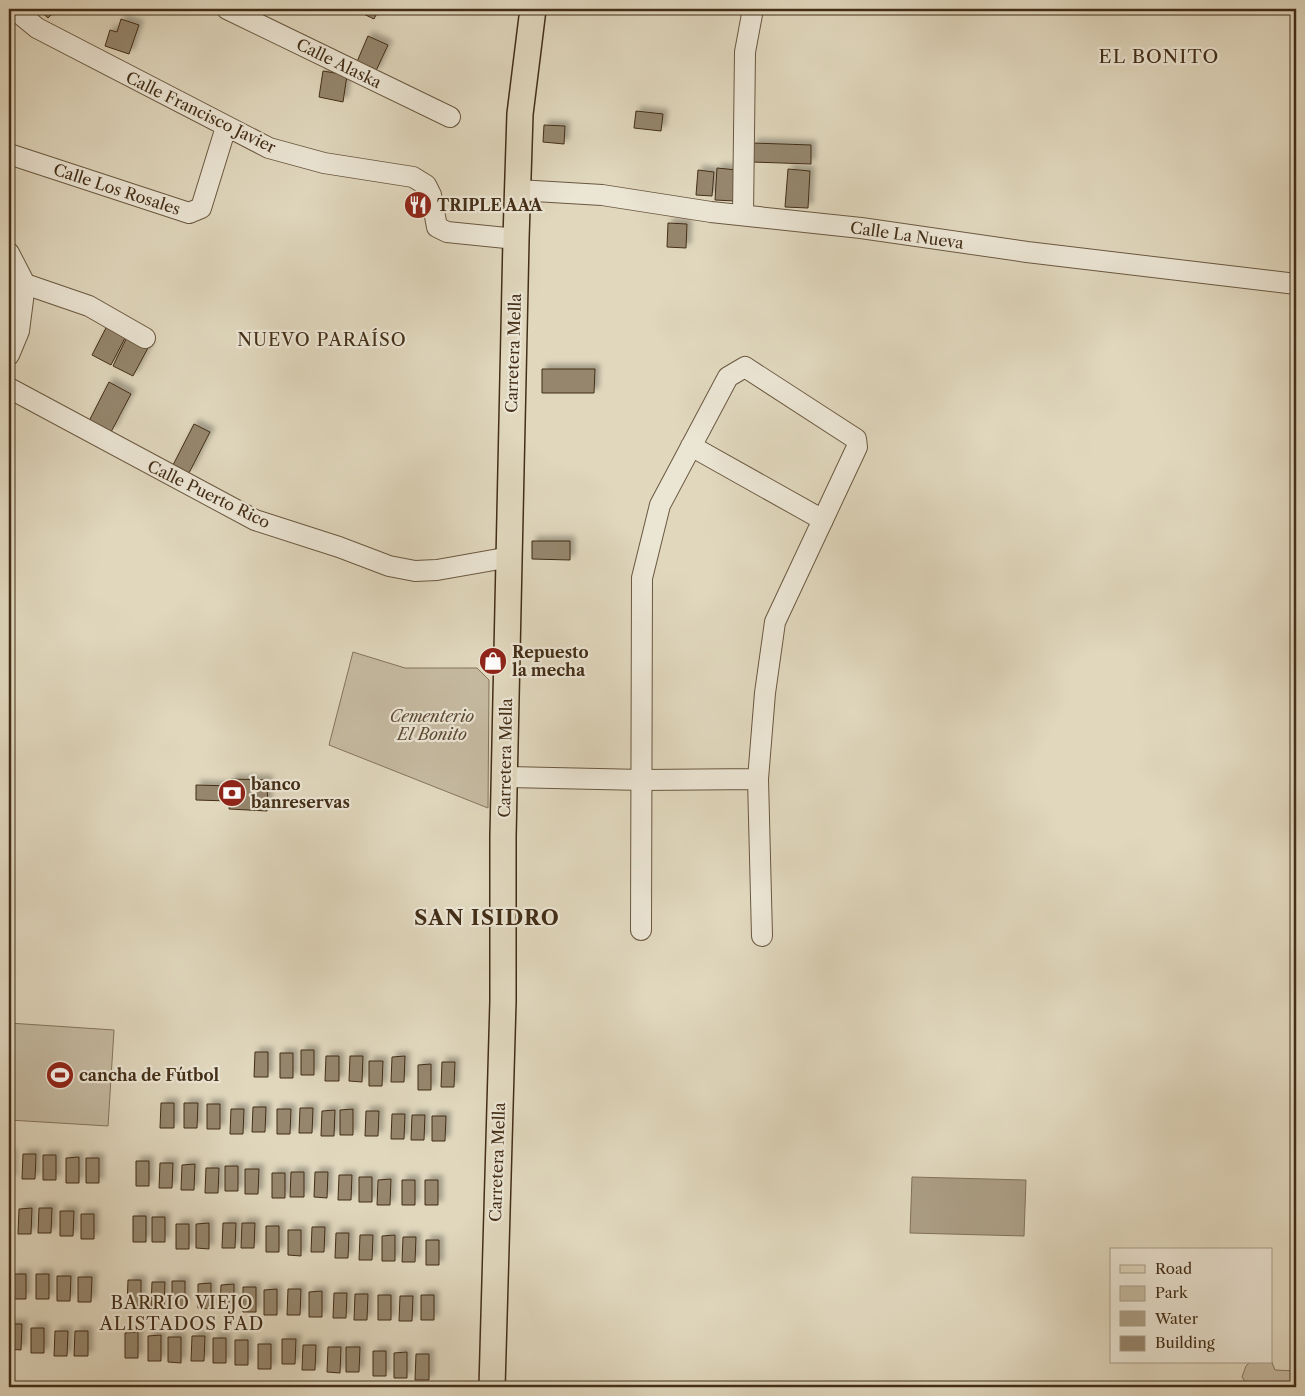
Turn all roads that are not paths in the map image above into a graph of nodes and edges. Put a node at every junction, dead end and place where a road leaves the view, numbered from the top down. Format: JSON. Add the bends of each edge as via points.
{"nodes":[{"id":1,"x":14,"y":9,"type":"edge"},
{"id":2,"x":227,"y":9,"type":"edge"},
{"id":3,"x":533,"y":9,"type":"edge"},
{"id":4,"x":753,"y":9,"type":"edge"},
{"id":5,"x":450,"y":117,"type":"dead end"},
{"id":6,"x":226,"y":127,"type":"junction"},
{"id":7,"x":9,"y":154,"type":"edge"},
{"id":8,"x":518,"y":190,"type":"junction"},
{"id":9,"x":743,"y":215,"type":"junction"},
{"id":10,"x":516,"y":239,"type":"junction"},
{"id":11,"x":9,"y":253,"type":"edge"},
{"id":12,"x":25,"y":284,"type":"junction"},
{"id":13,"x":1296,"y":284,"type":"edge"},
{"id":14,"x":145,"y":338,"type":"dead end"},
{"id":15,"x":9,"y":355,"type":"edge"},
{"id":16,"x":9,"y":388,"type":"edge"},
{"id":17,"x":691,"y":446,"type":"junction"},
{"id":18,"x":823,"y":520,"type":"junction"},
{"id":19,"x":510,"y":557,"type":"junction"},
{"id":20,"x":505,"y":777,"type":"junction"},
{"id":21,"x":758,"y":779,"type":"junction"},
{"id":22,"x":643,"y":780,"type":"junction"},
{"id":23,"x":641,"y":930,"type":"dead end"},
{"id":24,"x":762,"y":936,"type":"dead end"},
{"id":25,"x":492,"y":1387,"type":"edge"}],
"edges":[{"from":1,"to":6,"type":"street","name":"Calle Francisco Javier","via":[[37,28]]},
{"from":2,"to":5,"type":"street","name":"Calle Alaska"},
{"from":3,"to":8,"type":"main road","name":"Carretera Mella","via":[[520,114]]},
{"from":4,"to":9,"type":"street","via":[[746,52]]},
{"from":6,"to":7,"type":"street","name":"Calle Los Rosales","via":[[201,208],[189,213]]},
{"from":6,"to":10,"type":"street","name":"Calle Francisco Javier","via":[[269,148],[324,164],[413,178],[426,185],[431,195],[437,227],[460,235]]},
{"from":8,"to":9,"type":"street","name":"Calle La Nueva","via":[[602,195]]},
{"from":8,"to":10,"type":"main road","name":"Carretera Mella"},
{"from":9,"to":13,"type":"street","name":"Calle La Nueva"},
{"from":10,"to":19,"type":"main road","name":"Carretera Mella"},
{"from":11,"to":12,"type":"street"},
{"from":12,"to":14,"type":"street","via":[[89,306]]},
{"from":12,"to":15,"type":"street","via":[[19,331]]},
{"from":16,"to":19,"type":"street","name":"Calle Puerto Rico","via":[[255,520],[389,566],[415,571],[437,570]]},
{"from":17,"to":18,"type":"street"},
{"from":17,"to":18,"type":"street","via":[[728,377],[745,368],[856,439],[858,447]]},
{"from":17,"to":22,"type":"street","via":[[660,505],[642,578]]},
{"from":18,"to":21,"type":"street","via":[[776,622],[765,693]]},
{"from":19,"to":20,"type":"main road","name":"Carretera Mella"},
{"from":20,"to":22,"type":"street"},
{"from":20,"to":25,"type":"main road","name":"Carretera Mella","via":[[503,1001]]},
{"from":21,"to":22,"type":"street"},
{"from":21,"to":24,"type":"street"},
{"from":22,"to":23,"type":"street"}]}
